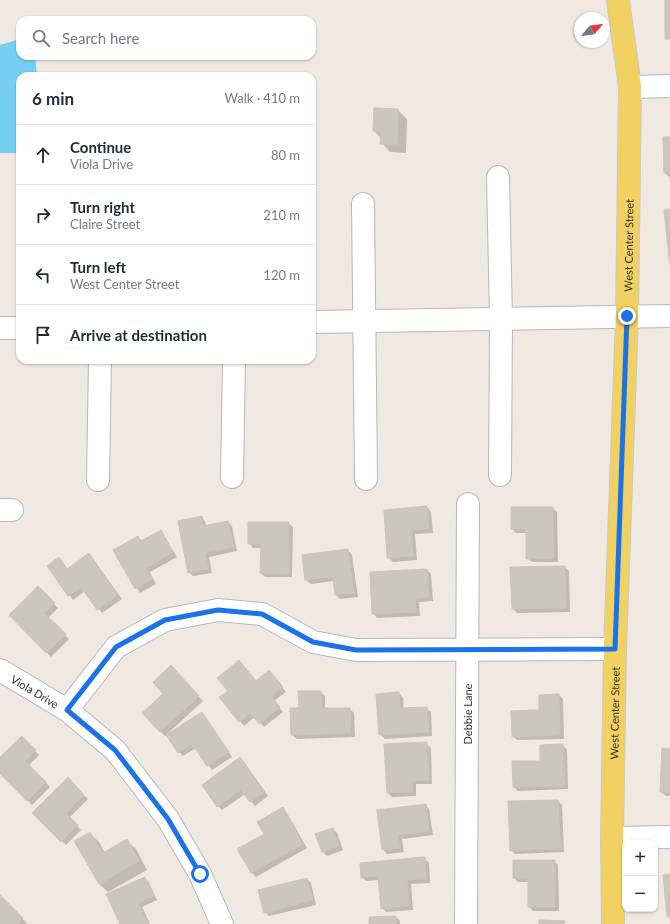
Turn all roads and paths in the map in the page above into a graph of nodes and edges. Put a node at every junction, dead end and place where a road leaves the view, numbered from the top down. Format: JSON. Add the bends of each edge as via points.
{"nodes":[{"id":1,"x":618,"y":0,"type":"edge"},
{"id":2,"x":670,"y":86,"type":"edge"},
{"id":3,"x":630,"y":87,"type":"junction"},
{"id":4,"x":498,"y":177,"type":"dead end"},
{"id":5,"x":364,"y":204,"type":"dead end"},
{"id":6,"x":627,"y":316,"type":"junction"},
{"id":7,"x":670,"y":316,"type":"edge"},
{"id":8,"x":501,"y":319,"type":"junction"},
{"id":9,"x":365,"y":321,"type":"junction"},
{"id":10,"x":316,"y":322,"type":"edge"},
{"id":11,"x":0,"y":328,"type":"edge"},
{"id":12,"x":16,"y":328,"type":"edge"},
{"id":13,"x":100,"y":364,"type":"edge"},
{"id":14,"x":234,"y":364,"type":"edge"},
{"id":15,"x":500,"y":474,"type":"dead end"},
{"id":16,"x":232,"y":477,"type":"dead end"},
{"id":17,"x":366,"y":479,"type":"dead end"},
{"id":18,"x":98,"y":480,"type":"dead end"},
{"id":19,"x":468,"y":504,"type":"dead end"},
{"id":20,"x":615,"y":649,"type":"junction"},
{"id":21,"x":468,"y":650,"type":"junction"},
{"id":22,"x":0,"y":670,"type":"edge"},
{"id":23,"x":67,"y":710,"type":"junction"},
{"id":24,"x":670,"y":837,"type":"edge"},
{"id":25,"x":612,"y":838,"type":"junction"},
{"id":26,"x":222,"y":924,"type":"edge"},
{"id":27,"x":466,"y":924,"type":"edge"},
{"id":28,"x":613,"y":924,"type":"edge"}],
"edges":[{"from":1,"to":3,"type":"main road","name":"West Center Street"},
{"from":2,"to":3,"type":"street"},
{"from":3,"to":6,"type":"main road","name":"West Center Street"},
{"from":4,"to":8,"type":"street"},
{"from":5,"to":9,"type":"street"},
{"from":6,"to":7,"type":"street"},
{"from":6,"to":8,"type":"street"},
{"from":6,"to":20,"type":"main road","name":"West Center Street"},
{"from":8,"to":9,"type":"street"},
{"from":8,"to":15,"type":"street"},
{"from":9,"to":10,"type":"street"},
{"from":9,"to":17,"type":"street"},
{"from":11,"to":12,"type":"street"},
{"from":13,"to":18,"type":"street"},
{"from":14,"to":16,"type":"street"},
{"from":19,"to":21,"type":"street","name":"Debbie Lane"},
{"from":20,"to":21,"type":"street"},
{"from":20,"to":25,"type":"main road","name":"West Center Street"},
{"from":21,"to":23,"type":"street","via":[[356,650],[313,642],[262,614],[218,610],[165,620],[116,647]]},
{"from":21,"to":27,"type":"street","name":"Debbie Lane"},
{"from":22,"to":23,"type":"street","name":"Viola Drive"},
{"from":23,"to":26,"type":"street","name":"Viola Drive","via":[[115,750],[168,819],[200,874]]},
{"from":24,"to":25,"type":"street"},
{"from":25,"to":28,"type":"main road","name":"West Center Street"}]}
